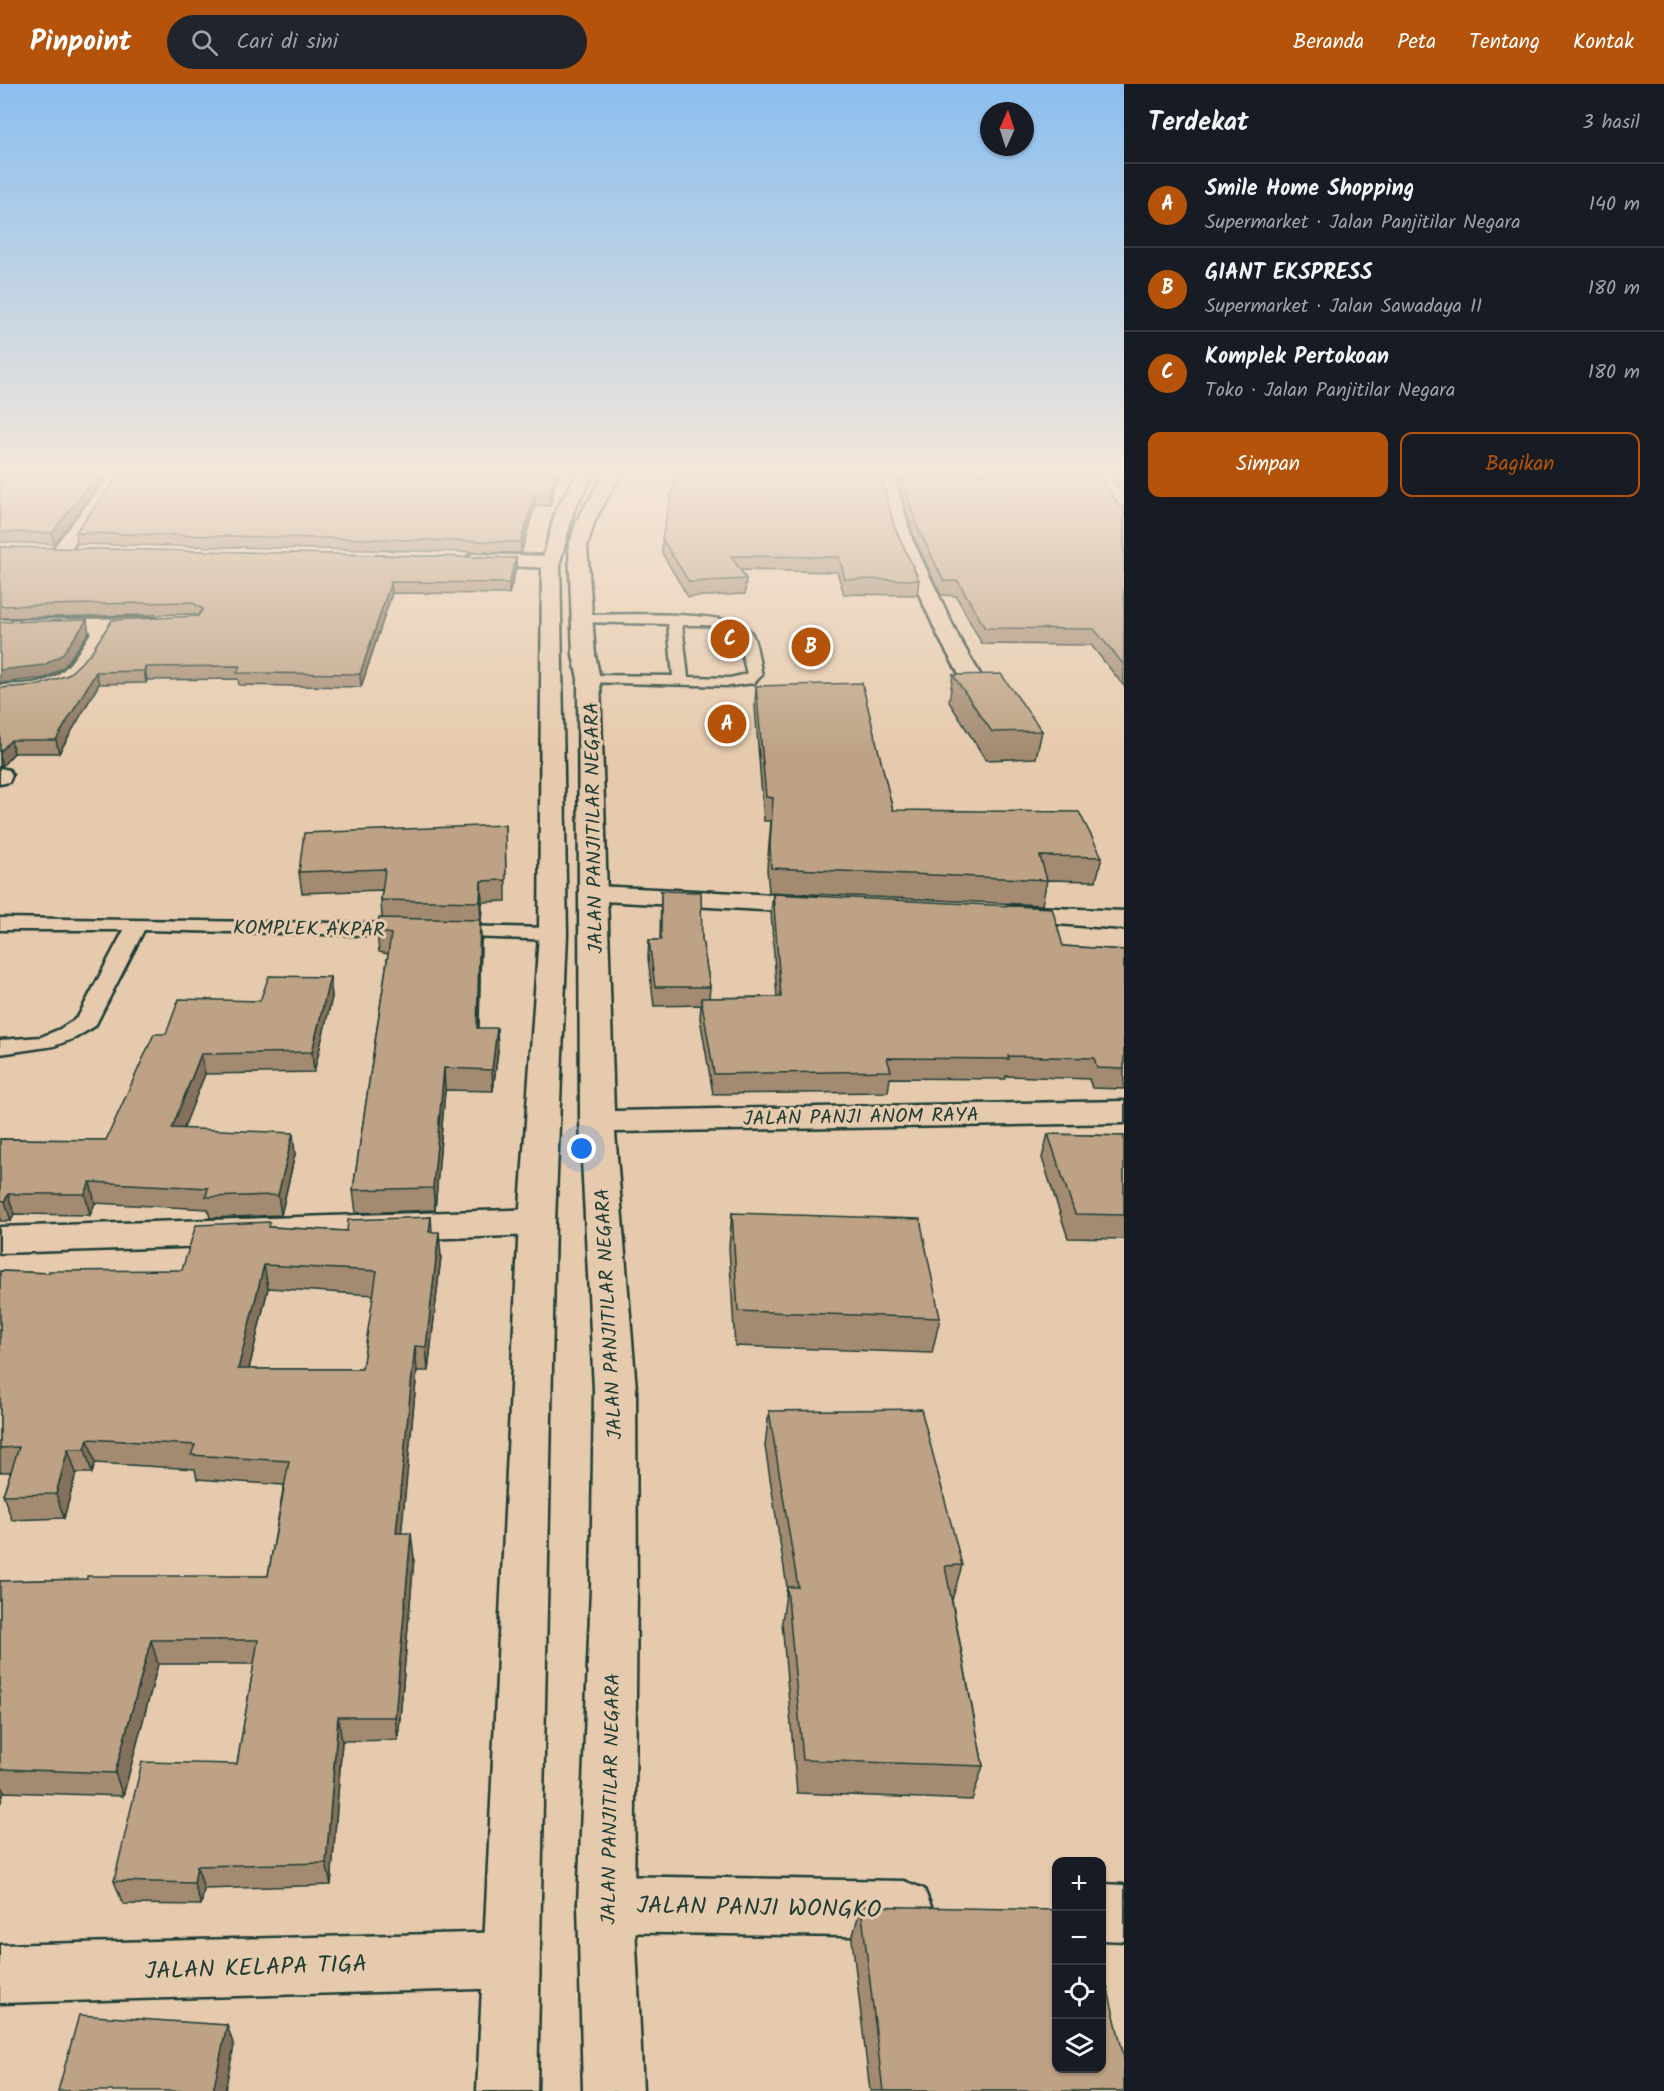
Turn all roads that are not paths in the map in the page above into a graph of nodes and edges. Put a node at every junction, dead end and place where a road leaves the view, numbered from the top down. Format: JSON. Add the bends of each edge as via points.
{"nodes":[{"id":1,"x":551,"y":567,"type":"edge"},
{"id":2,"x":579,"y":567,"type":"edge"},
{"id":3,"x":916,"y":567,"type":"edge"},
{"id":4,"x":582,"y":619,"type":"junction"},
{"id":5,"x":675,"y":621,"type":"junction"},
{"id":6,"x":171,"y":623,"type":"edge"},
{"id":7,"x":106,"y":625,"type":"junction"},
{"id":8,"x":0,"y":626,"type":"edge"},
{"id":9,"x":590,"y":679,"type":"junction"},
{"id":10,"x":681,"y":681,"type":"junction"},
{"id":11,"x":0,"y":692,"type":"edge"},
{"id":12,"x":980,"y":693,"type":"edge"},
{"id":13,"x":553,"y":762,"type":"junction"},
{"id":14,"x":591,"y":762,"type":"junction"},
{"id":15,"x":595,"y":894,"type":"junction"},
{"id":16,"x":843,"y":906,"type":"edge"},
{"id":17,"x":983,"y":913,"type":"edge"},
{"id":18,"x":1124,"y":920,"type":"edge"},
{"id":19,"x":0,"y":924,"type":"edge"},
{"id":20,"x":137,"y":924,"type":"junction"},
{"id":21,"x":553,"y":934,"type":"junction"},
{"id":22,"x":0,"y":1047,"type":"edge"},
{"id":23,"x":1124,"y":1112,"type":"edge"},
{"id":24,"x":597,"y":1122,"type":"junction"},
{"id":25,"x":537,"y":1222,"type":"junction"},
{"id":26,"x":0,"y":1240,"type":"edge"},
{"id":27,"x":606,"y":1904,"type":"junction"},
{"id":28,"x":950,"y":1910,"type":"edge"},
{"id":29,"x":1106,"y":1912,"type":"edge"},
{"id":30,"x":1124,"y":1913,"type":"edge"},
{"id":31,"x":512,"y":1960,"type":"junction"},
{"id":32,"x":0,"y":1974,"type":"edge"},
{"id":33,"x":507,"y":2091,"type":"edge"},
{"id":34,"x":613,"y":2091,"type":"edge"}],
"edges":[{"from":1,"to":13,"type":"main road"},
{"from":2,"to":4,"type":"main road","name":"JALAN PANJITILAR NEGARA"},
{"from":3,"to":12,"type":"main road"},
{"from":4,"to":5,"type":"lane"},
{"from":4,"to":9,"type":"main road","name":"JALAN PANJITILAR NEGARA"},
{"from":5,"to":10,"type":"lane"},
{"from":5,"to":10,"type":"lane","via":[[715,621],[738,628],[744,633],[755,675],[744,681]]},
{"from":6,"to":7,"type":"main road"},
{"from":7,"to":8,"type":"main road"},
{"from":7,"to":11,"type":"main road","via":[[80,667],[64,684],[50,690]]},
{"from":9,"to":10,"type":"lane"},
{"from":9,"to":14,"type":"main road","name":"JALAN PANJITILAR NEGARA"},
{"from":13,"to":14,"type":"main road"},
{"from":13,"to":21,"type":"main road"},
{"from":14,"to":15,"type":"main road","name":"JALAN PANJITILAR NEGARA"},
{"from":15,"to":16,"type":"main road"},
{"from":15,"to":24,"type":"main road","name":"JALAN PANJITILAR NEGARA"},
{"from":17,"to":18,"type":"main road"},
{"from":19,"to":20,"type":"lane","name":"KOMPLEK AKPAR"},
{"from":20,"to":21,"type":"lane","name":"KOMPLEK AKPAR"},
{"from":20,"to":22,"type":"lane","via":[[87,1021],[73,1032],[44,1043]]},
{"from":21,"to":25,"type":"main road"},
{"from":23,"to":24,"type":"main road","name":"JALAN PANJI ANOM RAYA"},
{"from":24,"to":27,"type":"main road","name":"JALAN PANJITILAR NEGARA","via":[[615,1389]]},
{"from":25,"to":26,"type":"main road"},
{"from":25,"to":31,"type":"main road"},
{"from":27,"to":28,"type":"main road","name":"JALAN PANJI WONGKO"},
{"from":27,"to":34,"type":"main road","name":"JALAN PANJITILAR NEGARA"},
{"from":29,"to":30,"type":"main road"},
{"from":31,"to":32,"type":"main road","name":"JALAN KELAPA TIGA"},
{"from":31,"to":33,"type":"main road"}]}
